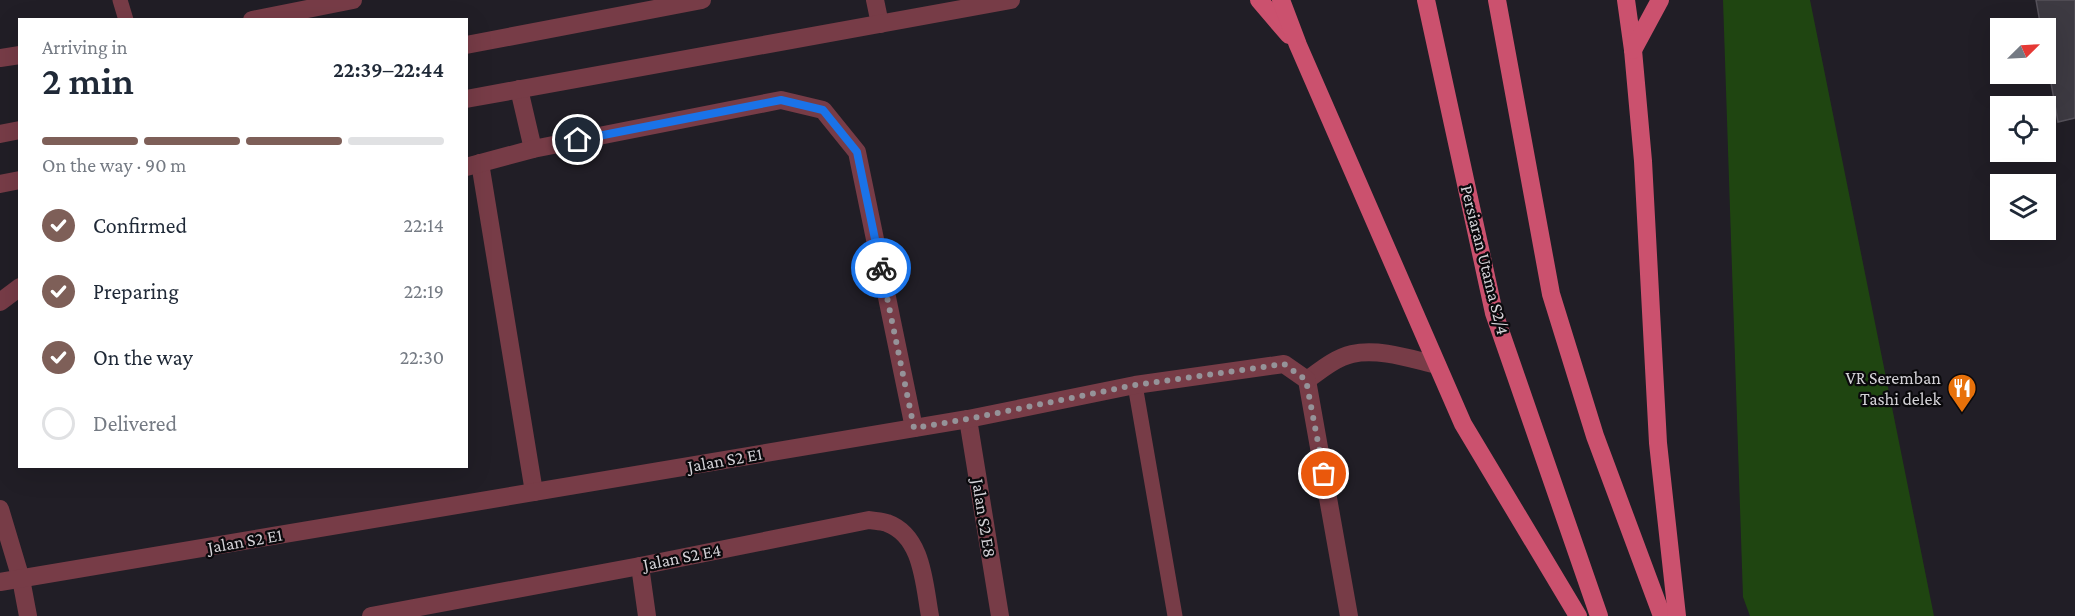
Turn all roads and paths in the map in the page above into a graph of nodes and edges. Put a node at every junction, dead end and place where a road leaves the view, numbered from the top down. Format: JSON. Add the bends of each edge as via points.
{"nodes":[{"id":1,"x":120,"y":0,"type":"edge"},
{"id":2,"x":353,"y":0,"type":"edge"},
{"id":3,"x":702,"y":0,"type":"edge"},
{"id":4,"x":875,"y":0,"type":"edge"},
{"id":5,"x":1011,"y":0,"type":"edge"},
{"id":6,"x":1259,"y":0,"type":"edge"},
{"id":7,"x":1281,"y":0,"type":"edge"},
{"id":8,"x":1426,"y":0,"type":"edge"},
{"id":9,"x":1497,"y":0,"type":"edge"},
{"id":10,"x":1626,"y":0,"type":"edge"},
{"id":11,"x":1660,"y":0,"type":"edge"},
{"id":12,"x":283,"y":11,"type":"edge"},
{"id":13,"x":125,"y":18,"type":"edge"},
{"id":14,"x":259,"y":18,"type":"edge"},
{"id":15,"x":880,"y":24,"type":"junction"},
{"id":16,"x":468,"y":45,"type":"edge"},
{"id":17,"x":1298,"y":45,"type":"junction"},
{"id":18,"x":1633,"y":50,"type":"junction"},
{"id":19,"x":18,"y":55,"type":"edge"},
{"id":20,"x":0,"y":58,"type":"edge"},
{"id":21,"x":519,"y":89,"type":"junction"},
{"id":22,"x":468,"y":99,"type":"edge"},
{"id":23,"x":18,"y":130,"type":"edge"},
{"id":24,"x":0,"y":134,"type":"edge"},
{"id":25,"x":533,"y":149,"type":"junction"},
{"id":26,"x":473,"y":165,"type":"edge"},
{"id":27,"x":18,"y":180,"type":"edge"},
{"id":28,"x":0,"y":184,"type":"edge"},
{"id":29,"x":18,"y":288,"type":"edge"},
{"id":30,"x":0,"y":302,"type":"edge"},
{"id":31,"x":1437,"y":364,"type":"junction"},
{"id":32,"x":1306,"y":380,"type":"junction"},
{"id":33,"x":1135,"y":385,"type":"junction"},
{"id":34,"x":968,"y":419,"type":"junction"},
{"id":35,"x":914,"y":428,"type":"junction"},
{"id":36,"x":534,"y":492,"type":"junction"},
{"id":37,"x":0,"y":509,"type":"edge"},
{"id":38,"x":639,"y":566,"type":"junction"},
{"id":39,"x":21,"y":579,"type":"junction"},
{"id":40,"x":0,"y":582,"type":"edge"},
{"id":41,"x":28,"y":616,"type":"edge"},
{"id":42,"x":371,"y":616,"type":"edge"},
{"id":43,"x":647,"y":616,"type":"edge"},
{"id":44,"x":930,"y":616,"type":"edge"},
{"id":45,"x":1000,"y":616,"type":"edge"},
{"id":46,"x":1175,"y":616,"type":"edge"},
{"id":47,"x":1349,"y":616,"type":"edge"},
{"id":48,"x":1578,"y":616,"type":"edge"},
{"id":49,"x":1599,"y":616,"type":"edge"},
{"id":50,"x":1662,"y":616,"type":"edge"},
{"id":51,"x":1677,"y":616,"type":"edge"}],
"edges":[{"from":1,"to":13,"type":"lane"},
{"from":2,"to":12,"type":"street"},
{"from":3,"to":16,"type":"street"},
{"from":4,"to":15,"type":"street"},
{"from":5,"to":15,"type":"street"},
{"from":6,"to":17,"type":"main road"},
{"from":7,"to":17,"type":"main road"},
{"from":8,"to":49,"type":"main road","name":"Persiaran Utama S2/4","via":[[1494,313]]},
{"from":9,"to":50,"type":"main road","via":[[1551,294],[1595,436]]},
{"from":10,"to":18,"type":"main road"},
{"from":11,"to":18,"type":"main road"},
{"from":12,"to":14,"type":"street"},
{"from":15,"to":21,"type":"street"},
{"from":17,"to":31,"type":"main road"},
{"from":18,"to":51,"type":"main road","via":[[1644,173],[1658,443]]},
{"from":19,"to":20,"type":"street"},
{"from":21,"to":22,"type":"street"},
{"from":21,"to":25,"type":"street"},
{"from":23,"to":24,"type":"street"},
{"from":25,"to":26,"type":"street"},
{"from":25,"to":35,"type":"street","via":[[781,100],[823,110],[857,152]]},
{"from":26,"to":36,"type":"street"},
{"from":27,"to":28,"type":"street"},
{"from":29,"to":30,"type":"street"},
{"from":31,"to":32,"type":"street","via":[[1381,354],[1353,354],[1334,361]]},
{"from":31,"to":48,"type":"main road","via":[[1463,424]]},
{"from":32,"to":33,"type":"street","name":"Jalan S2 E1","via":[[1284,364]]},
{"from":32,"to":47,"type":"street"},
{"from":33,"to":34,"type":"street","name":"Jalan S2 E1"},
{"from":33,"to":46,"type":"lane"},
{"from":34,"to":35,"type":"street","name":"Jalan S2 E1"},
{"from":34,"to":45,"type":"street","name":"Jalan S2 E8"},
{"from":35,"to":36,"type":"street","name":"Jalan S2 E1"},
{"from":36,"to":39,"type":"street","name":"Jalan S2 E1"},
{"from":37,"to":39,"type":"street"},
{"from":38,"to":42,"type":"street","name":"Jalan S2 E4"},
{"from":38,"to":43,"type":"street"},
{"from":38,"to":44,"type":"street","name":"Jalan S2 E4","via":[[869,520],[888,523],[906,536],[920,559]]},
{"from":39,"to":40,"type":"street","name":"Jalan S2 E1"},
{"from":39,"to":41,"type":"street"}]}
